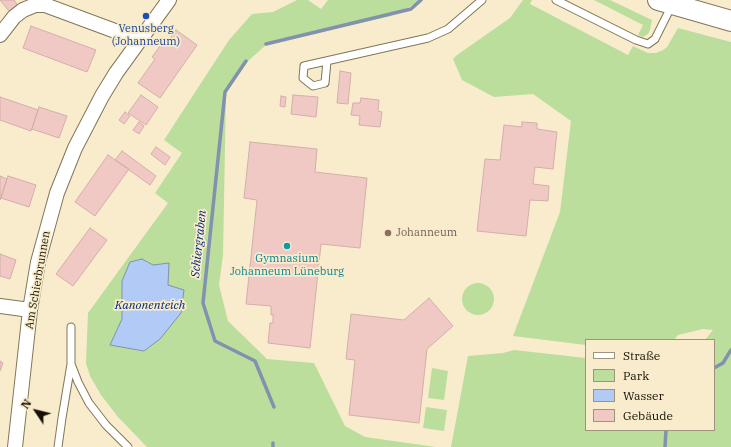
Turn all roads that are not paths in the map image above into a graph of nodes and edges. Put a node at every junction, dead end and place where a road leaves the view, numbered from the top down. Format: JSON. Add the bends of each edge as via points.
{"nodes":[{"id":1,"x":169,"y":0,"type":"edge"},
{"id":2,"x":482,"y":0,"type":"edge"},
{"id":3,"x":558,"y":0,"type":"edge"},
{"id":4,"x":665,"y":2,"type":"edge"},
{"id":5,"x":731,"y":21,"type":"edge"},
{"id":6,"x":0,"y":35,"type":"edge"},
{"id":7,"x":137,"y":43,"type":"junction"},
{"id":8,"x":327,"y":61,"type":"dead end"},
{"id":9,"x":0,"y":306,"type":"edge"},
{"id":10,"x":30,"y":310,"type":"junction"},
{"id":11,"x":71,"y":327,"type":"dead end"},
{"id":12,"x":71,"y":364,"type":"junction"},
{"id":13,"x":15,"y":447,"type":"edge"},
{"id":14,"x":58,"y":447,"type":"edge"},
{"id":15,"x":128,"y":447,"type":"edge"}],
"edges":[{"from":1,"to":7,"type":"street","name":"Am Schierbrunnen"},
{"from":2,"to":8,"type":"lane","via":[[448,29],[428,38]]},
{"from":3,"to":4,"type":"lane","via":[[648,44],[655,39]]},
{"from":4,"to":5,"type":"main road"},
{"from":6,"to":7,"type":"street","via":[[23,10],[35,5],[45,5],[126,35]]},
{"from":7,"to":10,"type":"street","name":"Am Schierbrunnen","via":[[90,116],[63,176],[42,246]]},
{"from":9,"to":10,"type":"street"},
{"from":10,"to":13,"type":"street","name":"Am Schierbrunnen"},
{"from":11,"to":12,"type":"lane"},
{"from":12,"to":14,"type":"lane"},
{"from":12,"to":15,"type":"lane","via":[[89,403]]}]}
